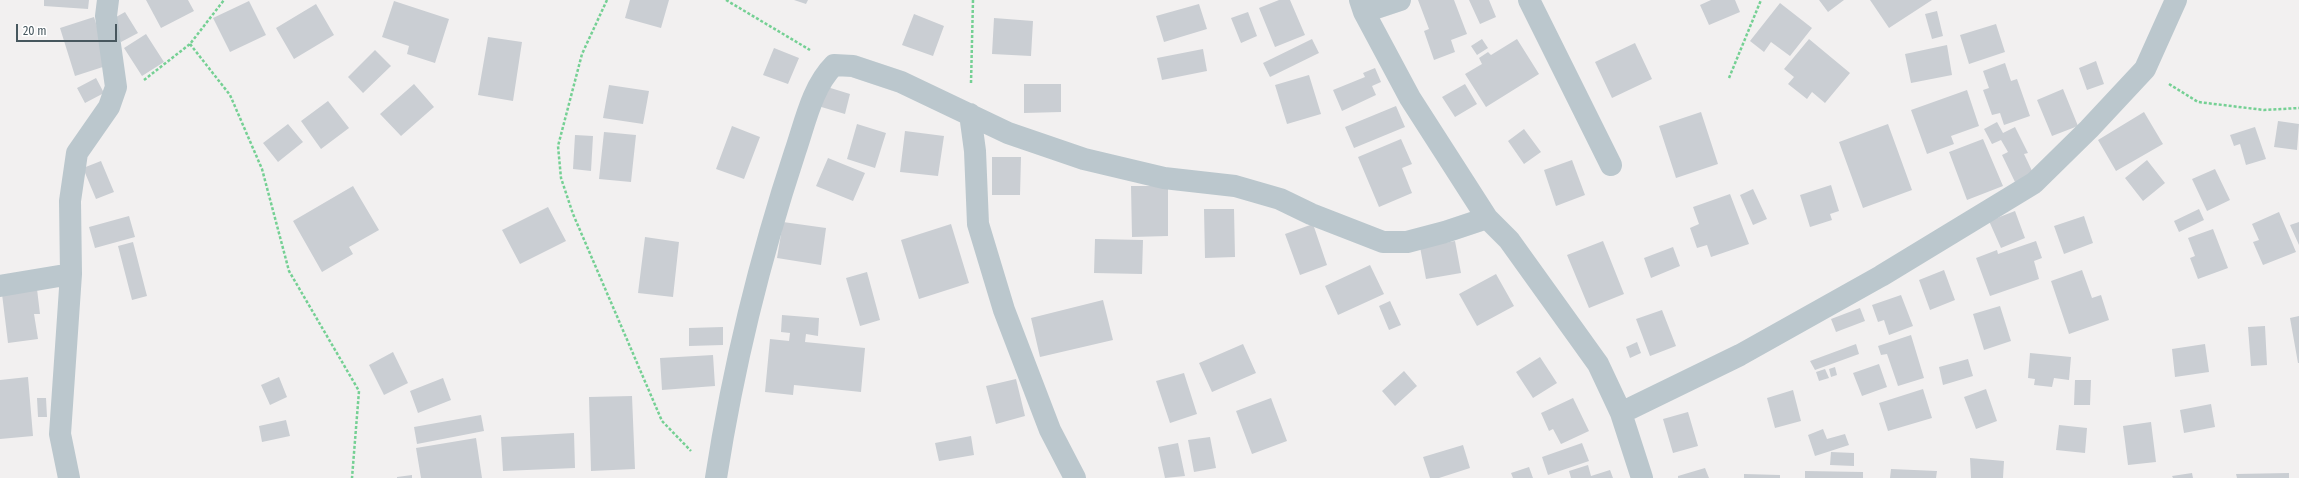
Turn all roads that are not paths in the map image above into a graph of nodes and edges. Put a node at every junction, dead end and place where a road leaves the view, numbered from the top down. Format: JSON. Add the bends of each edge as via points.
{"nodes":[{"id":1,"x":108,"y":0,"type":"edge"},
{"id":2,"x":1400,"y":0,"type":"edge"},
{"id":3,"x":1529,"y":0,"type":"edge"},
{"id":4,"x":2176,"y":0,"type":"edge"},
{"id":5,"x":1362,"y":6,"type":"edge"},
{"id":6,"x":970,"y":114,"type":"junction"},
{"id":7,"x":1611,"y":165,"type":"dead end"},
{"id":8,"x":1487,"y":218,"type":"junction"},
{"id":9,"x":70,"y":274,"type":"junction"},
{"id":10,"x":0,"y":286,"type":"edge"},
{"id":11,"x":1622,"y":413,"type":"junction"},
{"id":12,"x":69,"y":478,"type":"edge"},
{"id":13,"x":716,"y":478,"type":"edge"},
{"id":14,"x":1075,"y":478,"type":"edge"},
{"id":15,"x":1642,"y":478,"type":"edge"}],
"edges":[{"from":1,"to":9,"type":"street","via":[[106,16],[116,87],[109,107],[77,153],[70,201]]},
{"from":2,"to":5,"type":"street"},
{"from":3,"to":7,"type":"street"},
{"from":4,"to":11,"type":"street","via":[[2145,69],[2034,183],[1881,276],[1740,355]]},
{"from":5,"to":8,"type":"street","via":[[1410,98]]},
{"from":6,"to":8,"type":"street","via":[[1008,133],[1084,159],[1164,178],[1236,186],[1272,197],[1384,242],[1407,242]]},
{"from":6,"to":13,"type":"street","via":[[901,82],[853,66],[834,64],[826,74],[811,106],[790,167],[750,305]]},
{"from":6,"to":14,"type":"street","via":[[975,151],[978,224],[1004,310],[1050,430]]},
{"from":8,"to":11,"type":"street","via":[[1509,240],[1598,364]]},
{"from":9,"to":10,"type":"street"},
{"from":9,"to":12,"type":"street","via":[[60,434]]},
{"from":11,"to":15,"type":"street"}]}
